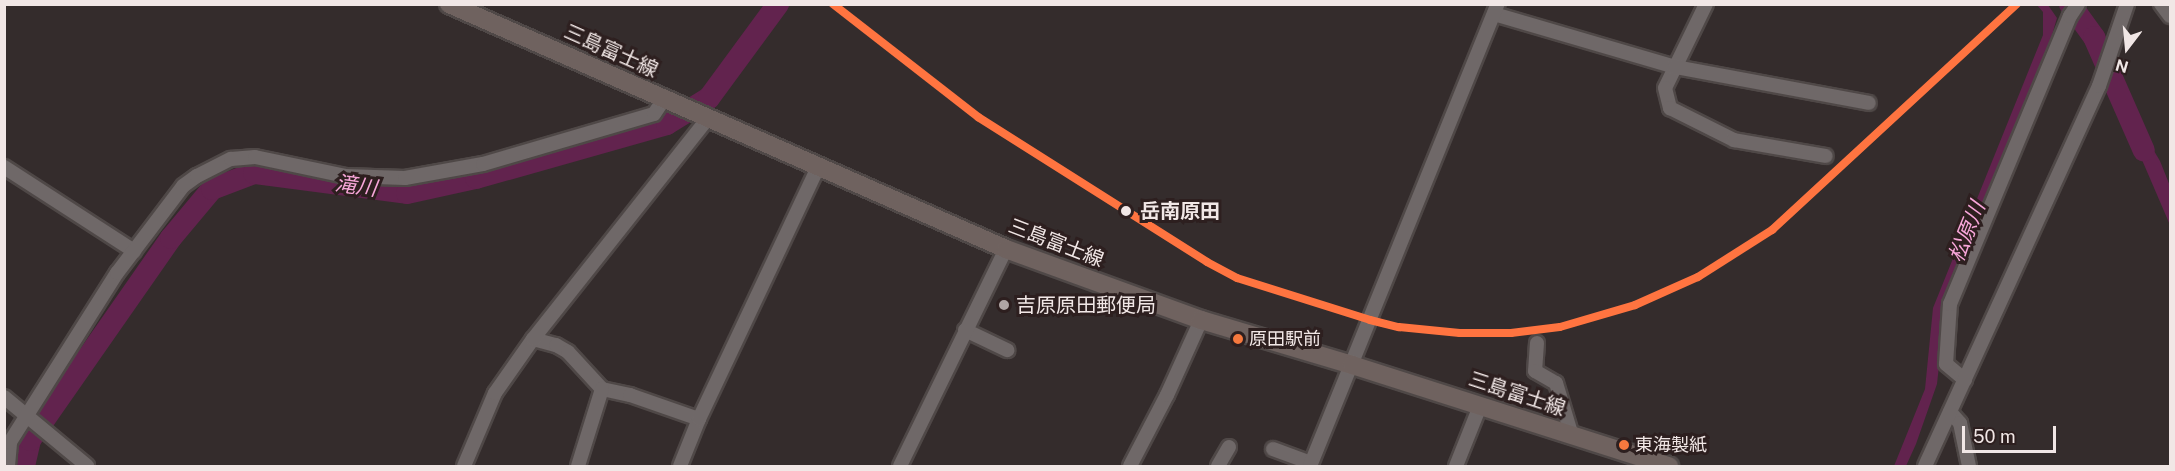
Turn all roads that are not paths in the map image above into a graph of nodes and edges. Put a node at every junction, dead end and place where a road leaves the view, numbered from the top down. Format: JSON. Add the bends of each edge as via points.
{"nodes":[{"id":1,"x":449,"y":4,"type":"edge"},
{"id":2,"x":1706,"y":4,"type":"edge"},
{"id":3,"x":2127,"y":4,"type":"edge"},
{"id":4,"x":2161,"y":4,"type":"edge"},
{"id":5,"x":1496,"y":9,"type":"edge"},
{"id":6,"x":2074,"y":10,"type":"edge"},
{"id":7,"x":2170,"y":16,"type":"edge"},
{"id":8,"x":1675,"y":67,"type":"junction"},
{"id":9,"x":673,"y":103,"type":"junction"},
{"id":10,"x":1869,"y":103,"type":"dead end"},
{"id":11,"x":705,"y":117,"type":"junction"},
{"id":12,"x":1826,"y":156,"type":"dead end"},
{"id":13,"x":4,"y":167,"type":"edge"},
{"id":14,"x":818,"y":167,"type":"junction"},
{"id":15,"x":1006,"y":249,"type":"junction"},
{"id":16,"x":134,"y":250,"type":"junction"},
{"id":17,"x":1201,"y":320,"type":"junction"},
{"id":18,"x":965,"y":330,"type":"junction"},
{"id":19,"x":533,"y":339,"type":"junction"},
{"id":20,"x":1537,"y":343,"type":"dead end"},
{"id":21,"x":1007,"y":350,"type":"dead end"},
{"id":22,"x":1352,"y":365,"type":"junction"},
{"id":23,"x":1965,"y":381,"type":"junction"},
{"id":24,"x":602,"y":389,"type":"junction"},
{"id":25,"x":4,"y":397,"type":"edge"},
{"id":26,"x":1480,"y":406,"type":"junction"},
{"id":27,"x":1950,"y":412,"type":"junction"},
{"id":28,"x":26,"y":414,"type":"junction"},
{"id":29,"x":699,"y":419,"type":"junction"},
{"id":30,"x":1572,"y":436,"type":"junction"},
{"id":31,"x":1229,"y":447,"type":"dead end"},
{"id":32,"x":1273,"y":449,"type":"dead end"},
{"id":33,"x":1311,"y":465,"type":"edge"},
{"id":34,"x":8,"y":466,"type":"edge"},
{"id":35,"x":87,"y":466,"type":"edge"},
{"id":36,"x":464,"y":466,"type":"edge"},
{"id":37,"x":578,"y":466,"type":"edge"},
{"id":38,"x":680,"y":466,"type":"edge"},
{"id":39,"x":902,"y":466,"type":"edge"},
{"id":40,"x":1130,"y":466,"type":"edge"},
{"id":41,"x":1218,"y":466,"type":"edge"},
{"id":42,"x":1456,"y":466,"type":"edge"},
{"id":43,"x":1669,"y":466,"type":"edge"},
{"id":44,"x":1925,"y":466,"type":"edge"},
{"id":45,"x":1969,"y":466,"type":"edge"}],
"edges":[{"from":1,"to":9,"type":"main road","name":"三島富士線"},
{"from":2,"to":8,"type":"street"},
{"from":3,"to":23,"type":"street","via":[[2102,79]]},
{"from":4,"to":7,"type":"street"},
{"from":5,"to":8,"type":"street"},
{"from":5,"to":22,"type":"street"},
{"from":6,"to":23,"type":"street","via":[[1950,304],[1946,364]]},
{"from":8,"to":10,"type":"street"},
{"from":8,"to":12,"type":"street","via":[[1665,88],[1670,108],[1734,140]]},
{"from":9,"to":11,"type":"main road","name":"三島富士線"},
{"from":9,"to":16,"type":"street","via":[[654,114],[483,164],[405,178],[345,176],[255,157],[231,159],[183,186]]},
{"from":11,"to":14,"type":"main road","name":"三島富士線"},
{"from":11,"to":19,"type":"street"},
{"from":13,"to":16,"type":"street"},
{"from":14,"to":15,"type":"main road","name":"三島富士線"},
{"from":14,"to":29,"type":"street"},
{"from":15,"to":17,"type":"main road","name":"三島富士線"},
{"from":15,"to":18,"type":"street"},
{"from":16,"to":28,"type":"street"},
{"from":17,"to":22,"type":"main road","name":"三島富士線"},
{"from":17,"to":40,"type":"street"},
{"from":18,"to":21,"type":"street"},
{"from":18,"to":39,"type":"street"},
{"from":19,"to":24,"type":"street","via":[[568,352]]},
{"from":19,"to":36,"type":"street","via":[[495,393]]},
{"from":20,"to":30,"type":"street","via":[[1535,371],[1556,383]]},
{"from":22,"to":26,"type":"main road","name":"三島富士線"},
{"from":22,"to":33,"type":"street"},
{"from":23,"to":27,"type":"street"},
{"from":24,"to":29,"type":"street"},
{"from":24,"to":37,"type":"street"},
{"from":25,"to":28,"type":"street"},
{"from":26,"to":30,"type":"main road","name":"三島富士線"},
{"from":26,"to":42,"type":"street"},
{"from":27,"to":44,"type":"street"},
{"from":27,"to":45,"type":"street","via":[[1960,423]]},
{"from":28,"to":34,"type":"street","via":[[10,442]]},
{"from":28,"to":35,"type":"street"},
{"from":29,"to":38,"type":"street"},
{"from":30,"to":43,"type":"main road","name":"三島富士線"},
{"from":31,"to":41,"type":"street"},
{"from":32,"to":33,"type":"street"}]}
